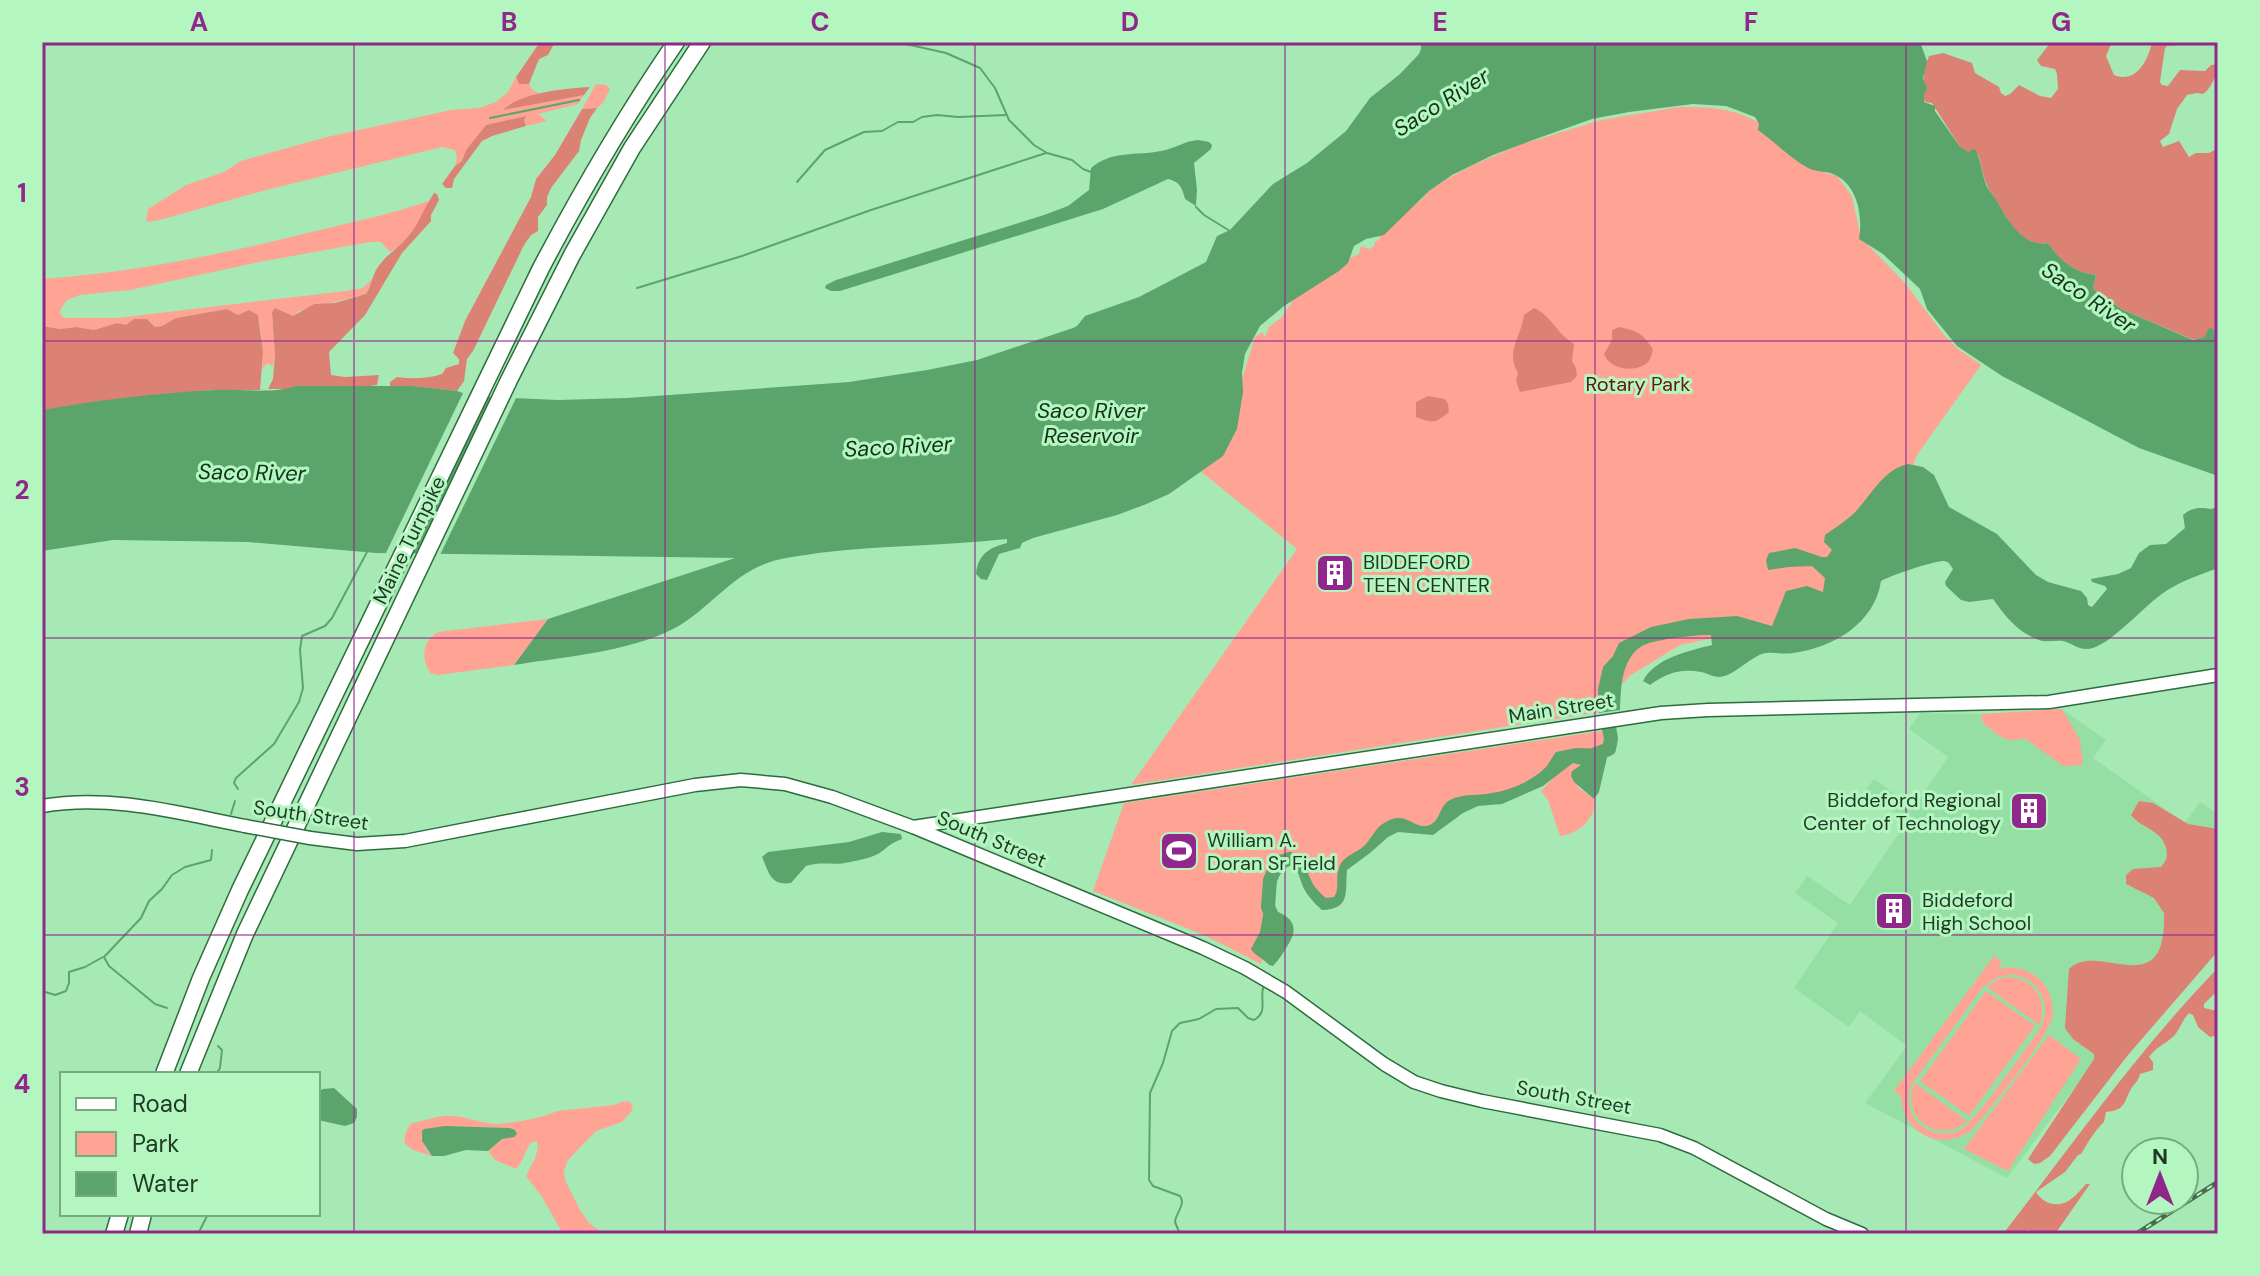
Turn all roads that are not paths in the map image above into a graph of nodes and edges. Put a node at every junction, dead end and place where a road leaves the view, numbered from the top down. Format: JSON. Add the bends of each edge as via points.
{"nodes":[{"id":1,"x":676,"y":42,"type":"edge"},
{"id":2,"x":702,"y":42,"type":"edge"},
{"id":3,"x":2218,"y":675,"type":"edge"},
{"id":4,"x":42,"y":806,"type":"edge"},
{"id":5,"x":913,"y":827,"type":"junction"},
{"id":6,"x":165,"y":1072,"type":"edge"},
{"id":7,"x":189,"y":1072,"type":"edge"},
{"id":8,"x":1862,"y":1234,"type":"edge"}],
"edges":[{"from":1,"to":6,"type":"highway","name":"Maine Turnpike","via":[[579,196],[486,379],[240,890]]},
{"from":2,"to":7,"type":"highway","name":"Maine Turnpike","via":[[632,148],[509,380],[245,934]]},
{"from":3,"to":5,"type":"street","name":"Main Street","via":[[2049,702],[1661,713]]},
{"from":4,"to":5,"type":"street","name":"South Street","bridge":true,"via":[[107,803],[357,844],[405,841],[741,780],[812,790]]},
{"from":5,"to":8,"type":"street","name":"South Street","via":[[1245,968],[1414,1082],[1482,1101],[1660,1135]]}]}
